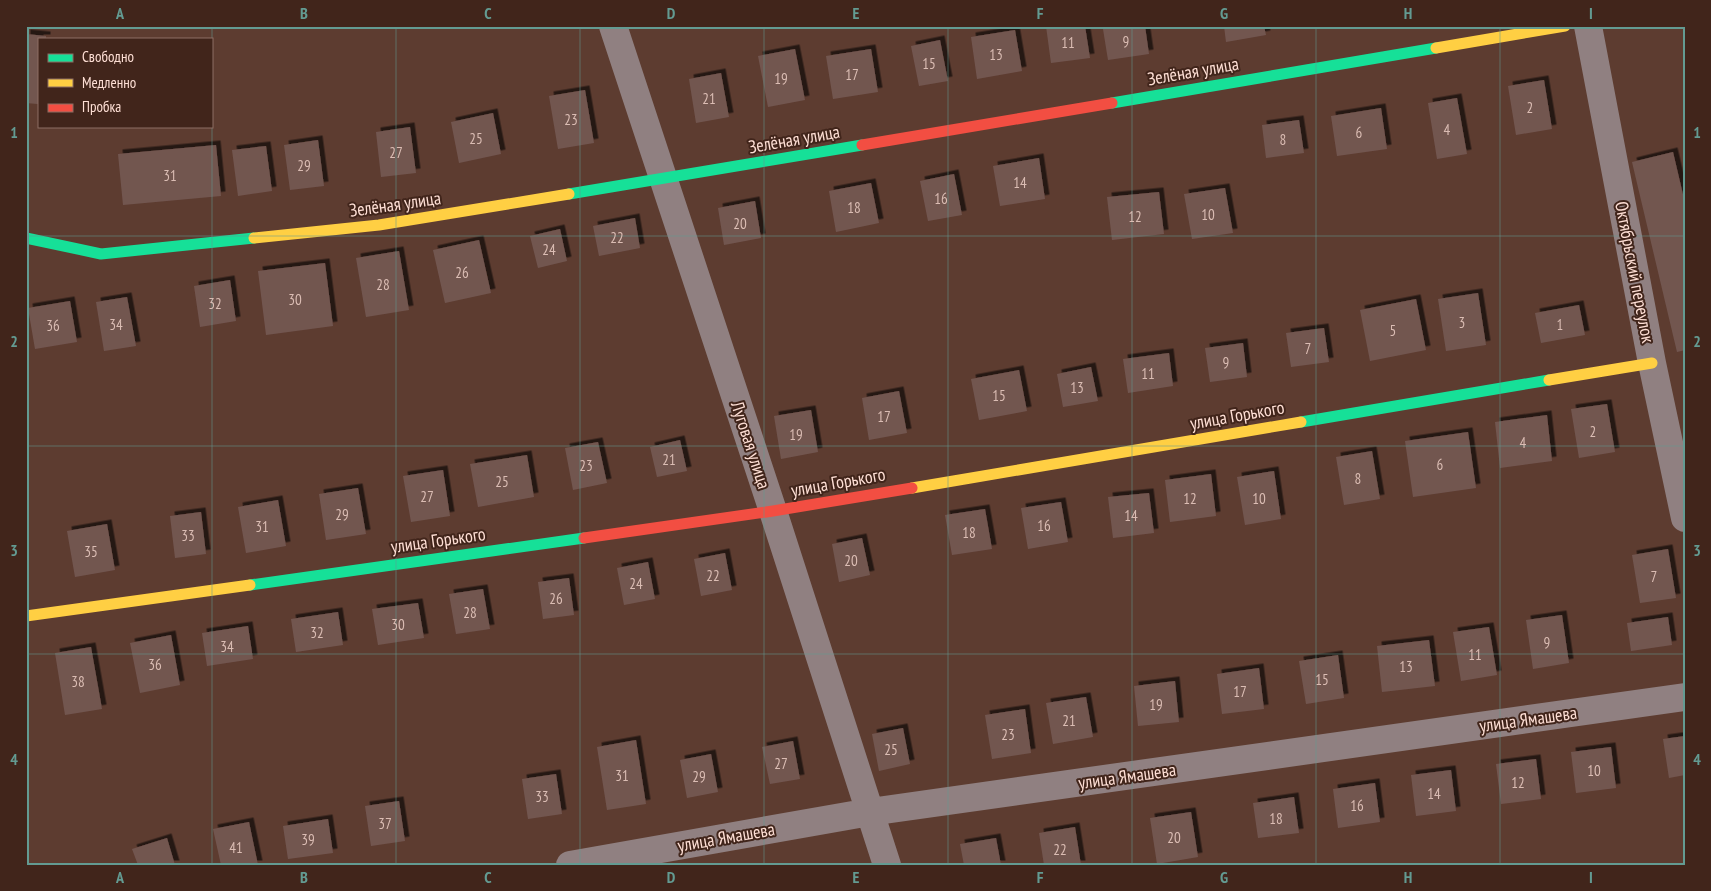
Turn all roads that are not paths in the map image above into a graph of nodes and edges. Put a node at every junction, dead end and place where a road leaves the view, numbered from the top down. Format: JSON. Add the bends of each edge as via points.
{"nodes":[{"id":1,"x":613,"y":26,"type":"edge"},
{"id":2,"x":1566,"y":26,"type":"edge"},
{"id":3,"x":1588,"y":26,"type":"edge"},
{"id":4,"x":664,"y":178,"type":"junction"},
{"id":5,"x":26,"y":238,"type":"edge"},
{"id":6,"x":1652,"y":363,"type":"junction"},
{"id":7,"x":773,"y":511,"type":"junction"},
{"id":8,"x":1685,"y":518,"type":"edge"},
{"id":9,"x":26,"y":616,"type":"edge"},
{"id":10,"x":1685,"y":697,"type":"edge"},
{"id":11,"x":870,"y":812,"type":"junction"},
{"id":12,"x":570,"y":865,"type":"edge"},
{"id":13,"x":887,"y":865,"type":"edge"}],
"edges":[{"from":1,"to":4,"type":"street","name":"Луговая улица"},
{"from":2,"to":4,"type":"street","name":"Зелёная улица"},
{"from":3,"to":6,"type":"street","name":"Октябрьский переулок"},
{"from":4,"to":5,"type":"street","name":"Зелёная улица","via":[[379,225],[101,254]]},
{"from":4,"to":7,"type":"street","name":"Луговая улица"},
{"from":6,"to":7,"type":"street","name":"улица Горького"},
{"from":6,"to":8,"type":"street","name":"Октябрьский переулок"},
{"from":7,"to":9,"type":"street","name":"улица Горького"},
{"from":7,"to":11,"type":"street","name":"Луговая улица"},
{"from":10,"to":11,"type":"street","name":"улица Ямашева"},
{"from":11,"to":12,"type":"street","name":"улица Ямашева"},
{"from":11,"to":13,"type":"street","name":"Луговая улица"}]}
